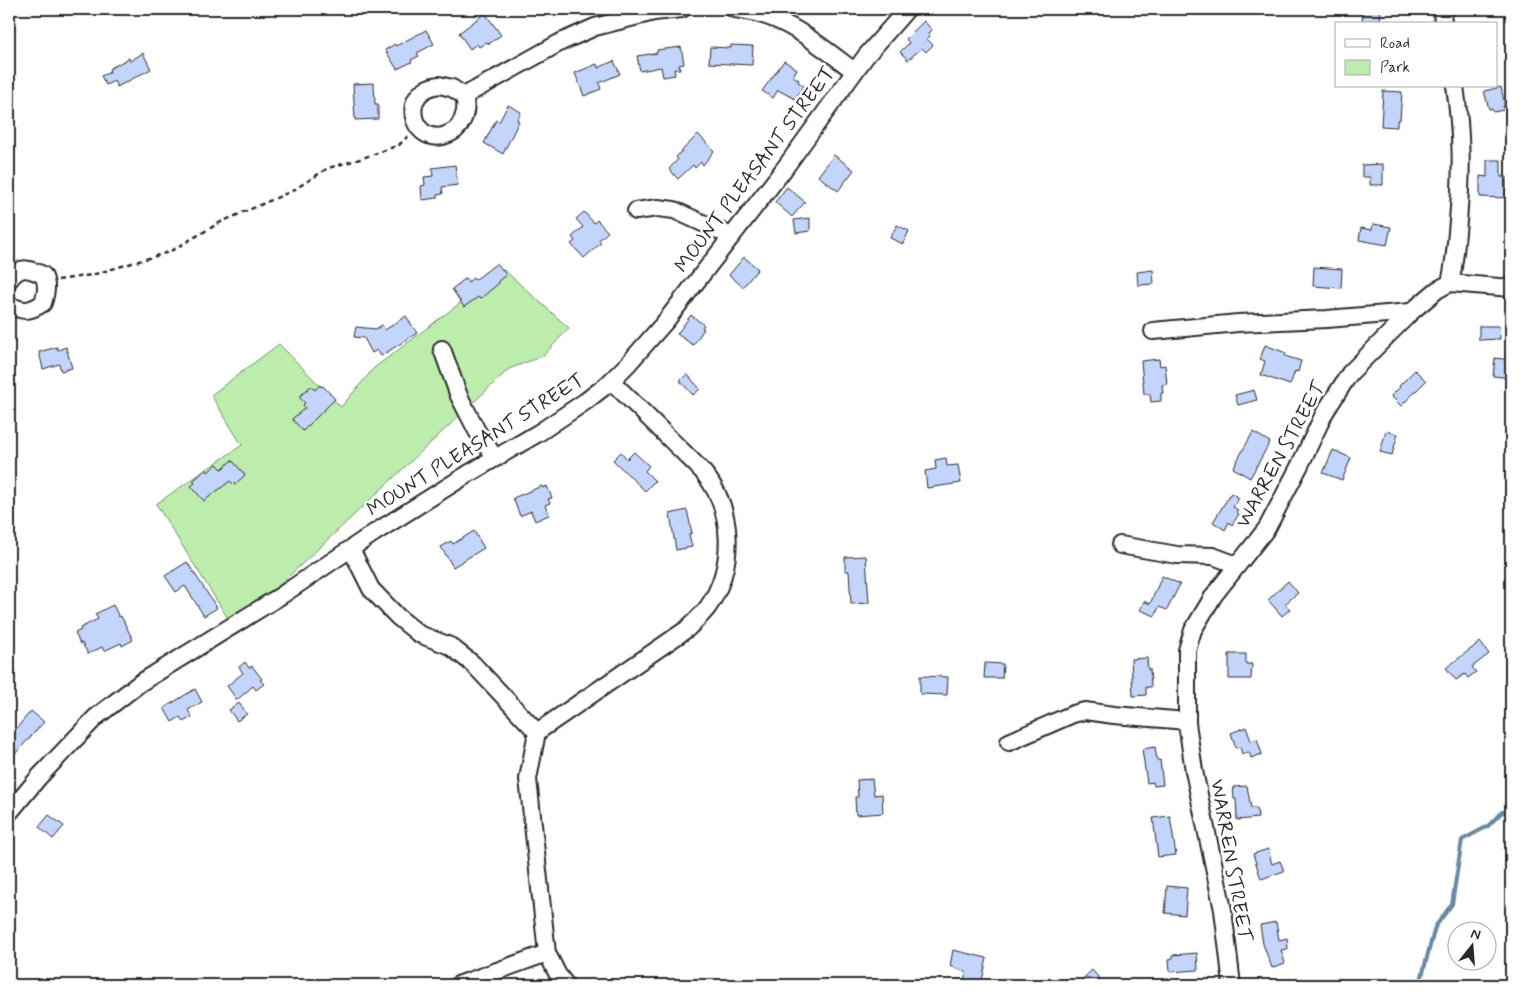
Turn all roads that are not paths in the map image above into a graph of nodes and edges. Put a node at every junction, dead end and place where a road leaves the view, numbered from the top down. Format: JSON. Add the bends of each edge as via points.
{"nodes":[{"id":1,"x":682,"y":9,"type":"edge"},
{"id":2,"x":734,"y":9,"type":"edge"},
{"id":3,"x":907,"y":9,"type":"edge"},
{"id":4,"x":1442,"y":9,"type":"edge"},
{"id":5,"x":1443,"y":22,"type":"edge"},
{"id":6,"x":854,"y":71,"type":"junction"},
{"id":7,"x":1455,"y":88,"type":"edge"},
{"id":8,"x":464,"y":96,"type":"junction"},
{"id":9,"x":636,"y":211,"type":"dead end"},
{"id":10,"x":731,"y":236,"type":"junction"},
{"id":11,"x":9,"y":280,"type":"edge"},
{"id":12,"x":1450,"y":283,"type":"junction"},
{"id":13,"x":1511,"y":288,"type":"edge"},
{"id":14,"x":9,"y":305,"type":"edge"},
{"id":15,"x":1411,"y":312,"type":"junction"},
{"id":16,"x":1153,"y":331,"type":"dead end"},
{"id":17,"x":442,"y":349,"type":"dead end"},
{"id":18,"x":611,"y":380,"type":"junction"},
{"id":19,"x":495,"y":458,"type":"junction"},
{"id":20,"x":1120,"y":545,"type":"dead end"},
{"id":21,"x":351,"y":548,"type":"junction"},
{"id":22,"x":1237,"y":564,"type":"junction"},
{"id":23,"x":1187,"y":720,"type":"junction"},
{"id":24,"x":536,"y":732,"type":"junction"},
{"id":25,"x":1009,"y":742,"type":"dead end"},
{"id":26,"x":9,"y":813,"type":"edge"},
{"id":27,"x":547,"y":953,"type":"junction"},
{"id":28,"x":458,"y":985,"type":"edge"},
{"id":29,"x":566,"y":985,"type":"edge"},
{"id":30,"x":1232,"y":985,"type":"edge"}],
"edges":[{"from":1,"to":8,"type":"street","via":[[654,12],[595,27],[561,42]]},
{"from":2,"to":6,"type":"street","via":[[775,18],[800,31]]},
{"from":3,"to":6,"type":"street","name":"MOUNT PLEASANT STREET"},
{"from":4,"to":5,"type":"street"},
{"from":6,"to":10,"type":"street","name":"MOUNT PLEASANT STREET"},
{"from":7,"to":12,"type":"street","via":[[1462,181]]},
{"from":8,"to":8,"type":"street","via":[[465,111],[456,130],[437,137],[426,134],[417,126],[413,115],[415,102],[419,93],[429,86],[452,88]]},
{"from":9,"to":10,"type":"street","via":[[674,210]]},
{"from":10,"to":18,"type":"street","name":"MOUNT PLEASANT STREET","via":[[647,344]]},
{"from":11,"to":14,"type":"street","via":[[14,272],[26,268],[43,275],[47,282],[43,303],[32,310],[21,311]]},
{"from":12,"to":13,"type":"street"},
{"from":12,"to":15,"type":"street","name":"WARREN STREET"},
{"from":15,"to":16,"type":"street","via":[[1238,322]]},
{"from":15,"to":22,"type":"street","name":"WARREN STREET","via":[[1350,373],[1325,412],[1267,528]]},
{"from":17,"to":19,"type":"street","via":[[459,396],[477,432]]},
{"from":18,"to":19,"type":"street","name":"MOUNT PLEASANT STREET","via":[[563,416]]},
{"from":18,"to":24,"type":"street","via":[[704,473],[724,513],[728,556],[722,582],[708,608],[687,629]]},
{"from":19,"to":21,"type":"street","name":"MOUNT PLEASANT STREET"},
{"from":20,"to":22,"type":"street","via":[[1177,555],[1213,556]]},
{"from":21,"to":24,"type":"street","via":[[371,589],[398,617],[420,634],[450,646],[473,664]]},
{"from":21,"to":26,"type":"street","name":"MOUNT PLEASANT STREET","via":[[118,699],[96,717]]},
{"from":22,"to":23,"type":"street","name":"WARREN STREET","via":[[1193,630],[1188,650]]},
{"from":23,"to":25,"type":"street","via":[[1085,711]]},
{"from":23,"to":30,"type":"street","name":"WARREN STREET","via":[[1194,771],[1223,910]]},
{"from":24,"to":27,"type":"street","via":[[528,780]]},
{"from":27,"to":28,"type":"street"},
{"from":27,"to":29,"type":"street"}]}
